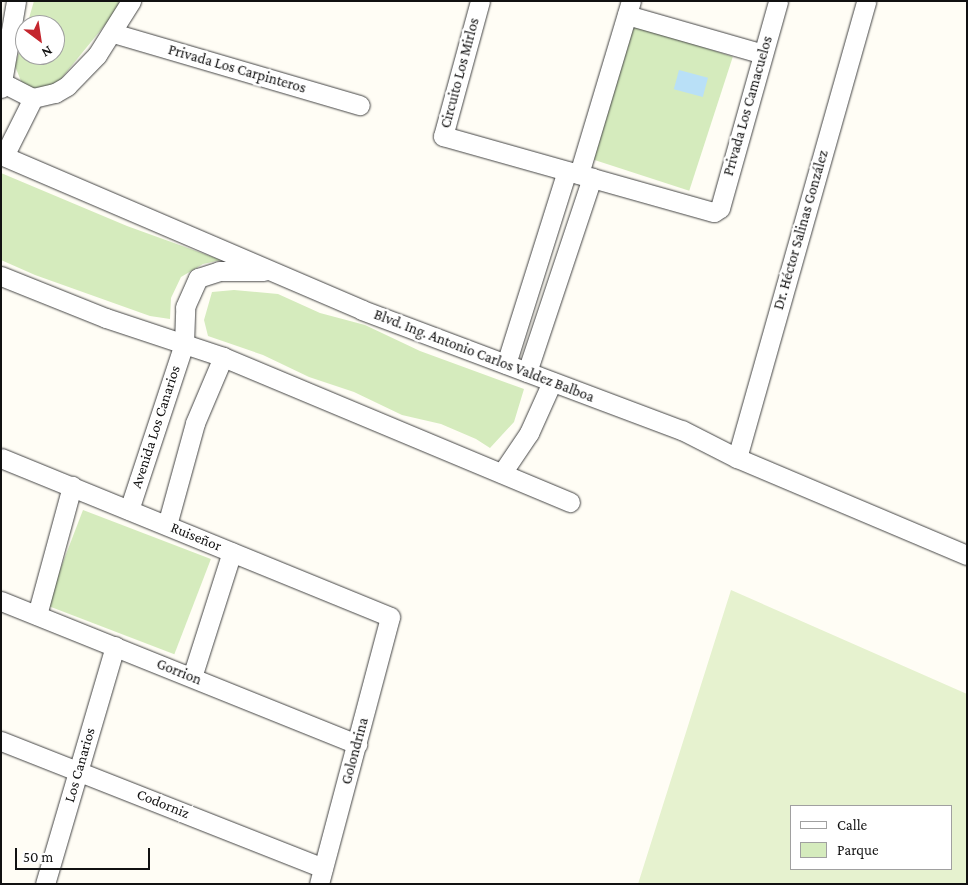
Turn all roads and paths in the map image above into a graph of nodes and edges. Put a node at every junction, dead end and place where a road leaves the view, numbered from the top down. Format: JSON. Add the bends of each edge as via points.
{"nodes":[{"id":1,"x":16,"y":1,"type":"edge"},
{"id":2,"x":131,"y":1,"type":"edge"},
{"id":3,"x":480,"y":1,"type":"edge"},
{"id":4,"x":778,"y":1,"type":"edge"},
{"id":5,"x":866,"y":1,"type":"edge"},
{"id":6,"x":629,"y":8,"type":"edge"},
{"id":7,"x":113,"y":33,"type":"junction"},
{"id":8,"x":763,"y":54,"type":"junction"},
{"id":9,"x":2,"y":85,"type":"edge"},
{"id":10,"x":33,"y":98,"type":"junction"},
{"id":11,"x":360,"y":105,"type":"dead end"},
{"id":12,"x":3,"y":156,"type":"edge"},
{"id":13,"x":579,"y":175,"type":"junction"},
{"id":14,"x":718,"y":211,"type":"joint"},
{"id":15,"x":537,"y":267,"type":"junction"},
{"id":16,"x":273,"y":272,"type":"junction"},
{"id":17,"x":1,"y":276,"type":"edge"},
{"id":18,"x":559,"y":276,"type":"junction"},
{"id":19,"x":184,"y":344,"type":"junction"},
{"id":20,"x":223,"y":357,"type":"junction"},
{"id":21,"x":506,"y":364,"type":"junction"},
{"id":22,"x":527,"y":372,"type":"junction"},
{"id":23,"x":552,"y":382,"type":"junction"},
{"id":24,"x":1,"y":458,"type":"edge"},
{"id":25,"x":737,"y":458,"type":"junction"},
{"id":26,"x":502,"y":472,"type":"junction"},
{"id":27,"x":72,"y":486,"type":"junction"},
{"id":28,"x":570,"y":502,"type":"dead end"},
{"id":29,"x":129,"y":510,"type":"junction"},
{"id":30,"x":167,"y":525,"type":"junction"},
{"id":31,"x":232,"y":552,"type":"junction"},
{"id":32,"x":967,"y":555,"type":"edge"},
{"id":33,"x":1,"y":601,"type":"edge"},
{"id":34,"x":37,"y":615,"type":"junction"},
{"id":35,"x":390,"y":617,"type":"joint"},
{"id":36,"x":115,"y":646,"type":"junction"},
{"id":37,"x":192,"y":678,"type":"junction"},
{"id":38,"x":1,"y":741,"type":"edge"},
{"id":39,"x":357,"y":744,"type":"junction"},
{"id":40,"x":79,"y":770,"type":"junction"},
{"id":41,"x":321,"y":876,"type":"edge"},
{"id":42,"x":45,"y":884,"type":"edge"}],
"edges":[{"from":1,"to":9,"type":"street"},
{"from":2,"to":7,"type":"street"},
{"from":3,"to":13,"type":"street","name":"Circuito Los Mirlos","via":[[443,136]]},
{"from":4,"to":8,"type":"street","name":"Privada Los Camacuelos"},
{"from":5,"to":25,"type":"street","name":"Dr. Héctor Salinas González"},
{"from":6,"to":8,"type":"street"},
{"from":6,"to":13,"type":"street"},
{"from":7,"to":10,"type":"street","via":[[98,55],[67,86],[55,93]]},
{"from":7,"to":11,"type":"street","name":"Privada Los Carpinteros"},
{"from":8,"to":14,"type":"street","name":"Privada Los Camacuelos"},
{"from":9,"to":10,"type":"street"},
{"from":10,"to":12,"type":"street"},
{"from":12,"to":16,"type":"street","name":"Blvd. Ing. Antonio Carlos Valdez Balboa"},
{"from":13,"to":14,"type":"street","name":"Circuito Los Mirlos"},
{"from":13,"to":15,"type":"street"},
{"from":13,"to":18,"type":"street"},
{"from":15,"to":18,"type":"street"},
{"from":15,"to":21,"type":"street"},
{"from":16,"to":19,"type":"street","name":"Avenida Los Canarios","via":[[219,271],[198,278],[186,307]]},
{"from":16,"to":21,"type":"street","name":"Blvd. Ing. Antonio Carlos Valdez Balboa","via":[[362,310]]},
{"from":17,"to":19,"type":"street","via":[[106,318]]},
{"from":18,"to":22,"type":"street"},
{"from":19,"to":20,"type":"street"},
{"from":19,"to":29,"type":"street","name":"Avenida Los Canarios"},
{"from":20,"to":26,"type":"street"},
{"from":20,"to":30,"type":"street","via":[[195,423]]},
{"from":21,"to":22,"type":"street","name":"Blvd. Ing. Antonio Carlos Valdez Balboa"},
{"from":22,"to":23,"type":"street","name":"Blvd. Ing. Antonio Carlos Valdez Balboa"},
{"from":23,"to":25,"type":"street","name":"Blvd. Ing. Antonio Carlos Valdez Balboa","via":[[682,430]]},
{"from":23,"to":26,"type":"street","via":[[529,433]]},
{"from":24,"to":27,"type":"street","name":"Ruiseñor"},
{"from":25,"to":32,"type":"street","name":"Blvd. Ing. Antonio Carlos Valdez Balboa"},
{"from":26,"to":28,"type":"street"},
{"from":27,"to":29,"type":"street","name":"Ruiseñor"},
{"from":27,"to":34,"type":"street"},
{"from":29,"to":30,"type":"street","name":"Ruiseñor"},
{"from":30,"to":31,"type":"street","name":"Ruiseñor"},
{"from":31,"to":35,"type":"street","name":"Ruiseñor"},
{"from":31,"to":37,"type":"street"},
{"from":33,"to":34,"type":"street","name":"Gorrion"},
{"from":34,"to":36,"type":"street","name":"Gorrion"},
{"from":35,"to":39,"type":"street","name":"Golondrina"},
{"from":36,"to":37,"type":"street","name":"Gorrion"},
{"from":36,"to":40,"type":"street","name":"Los Canarios"},
{"from":37,"to":39,"type":"street","name":"Gorrion"},
{"from":38,"to":40,"type":"street","name":"Codorniz"},
{"from":39,"to":41,"type":"street","name":"Golondrina"},
{"from":40,"to":41,"type":"street","name":"Codorniz"},
{"from":40,"to":42,"type":"street","name":"Los Canarios"}]}
